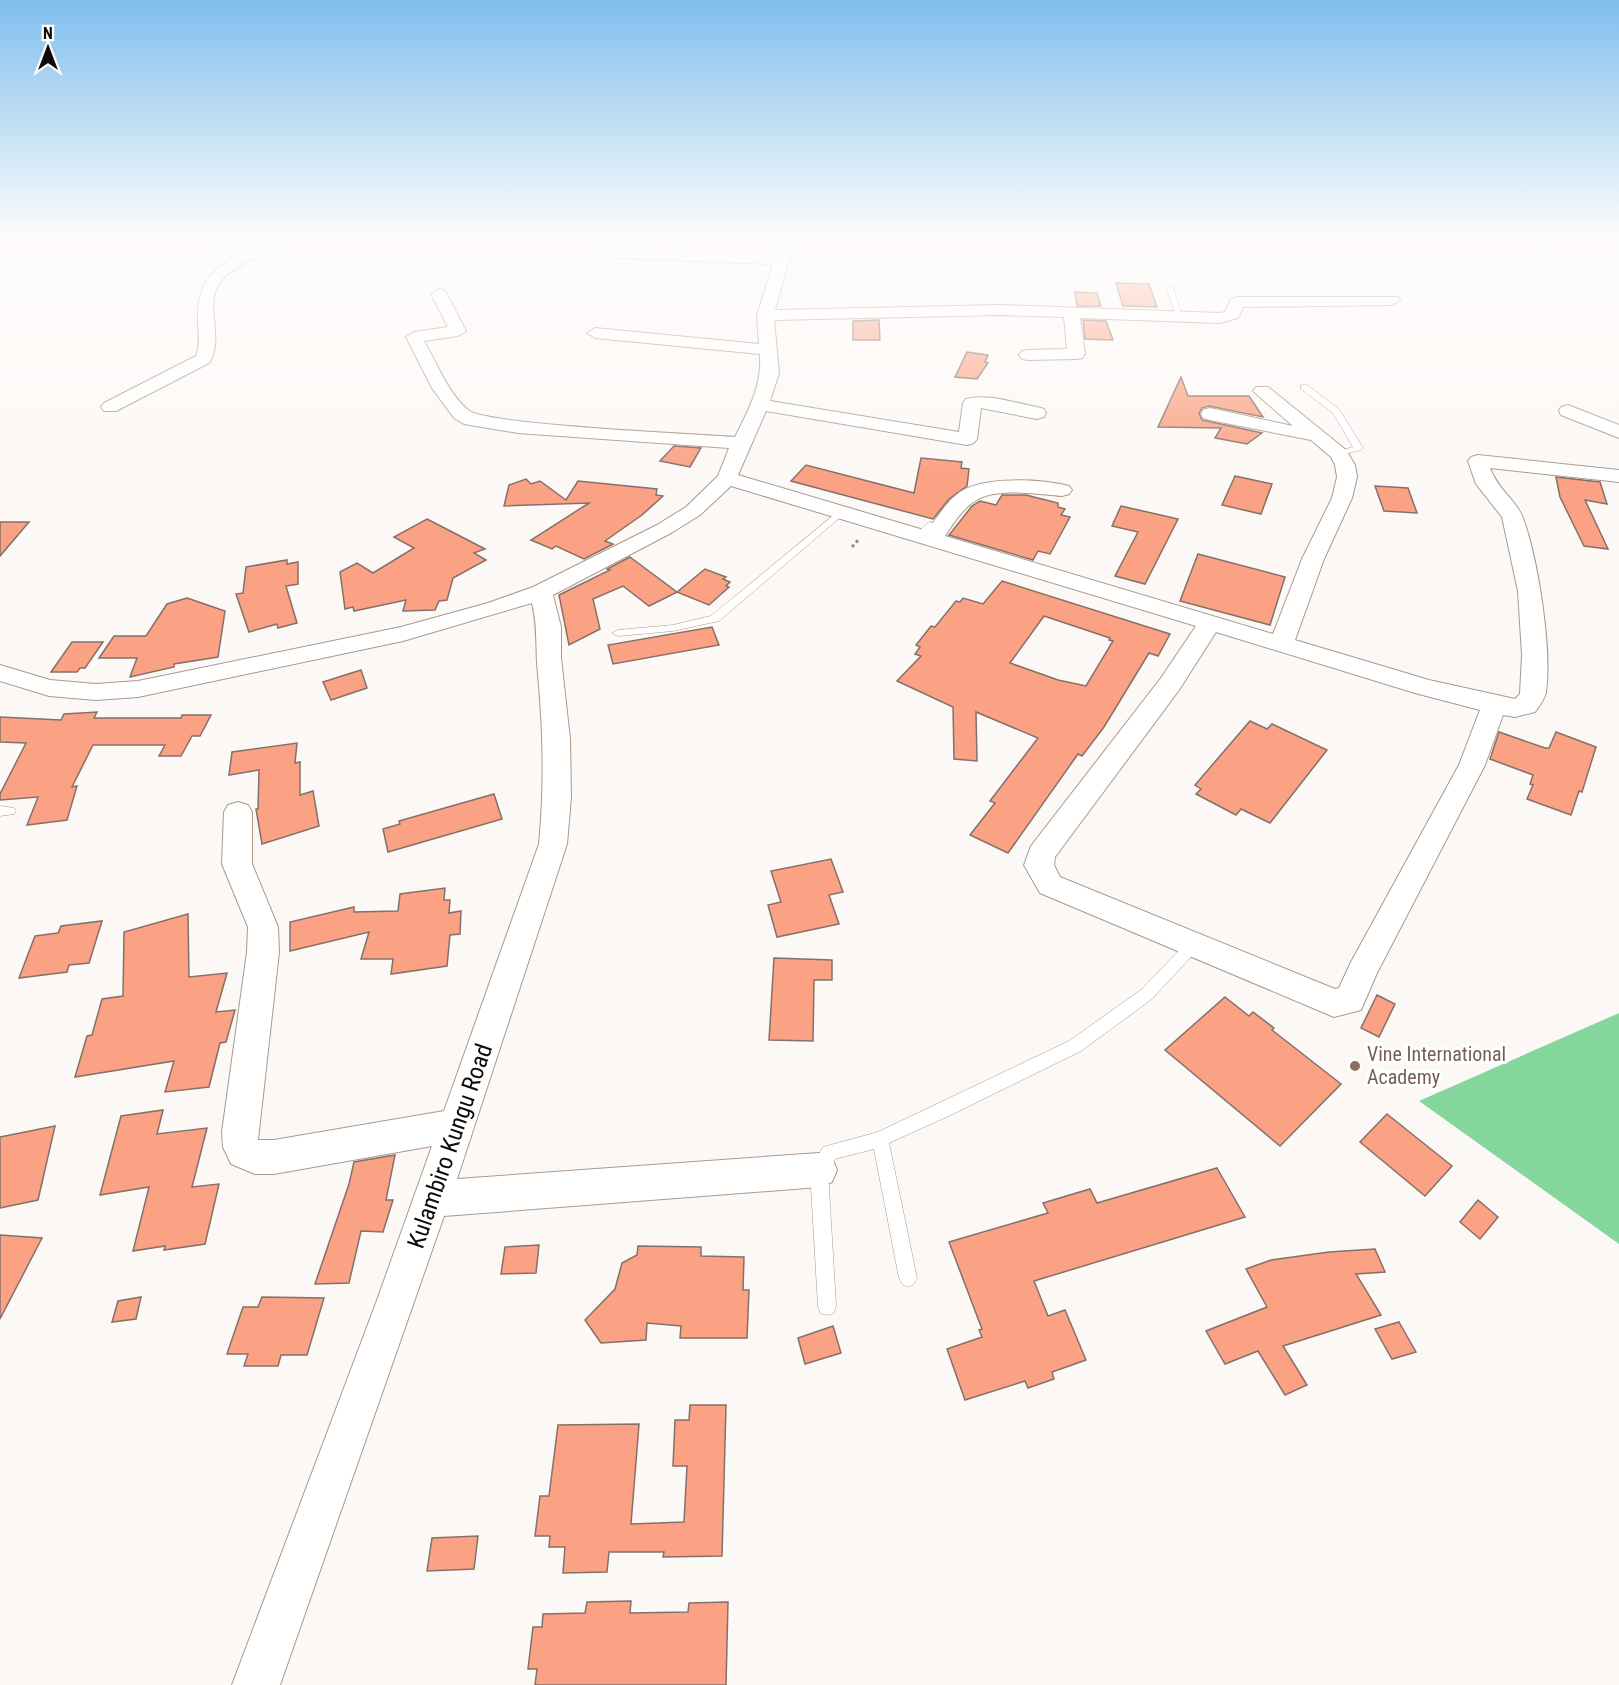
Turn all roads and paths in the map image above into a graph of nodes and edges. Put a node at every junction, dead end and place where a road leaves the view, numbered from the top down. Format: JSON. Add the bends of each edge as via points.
{"nodes":[{"id":1,"x":205,"y":317,"type":"edge"},
{"id":2,"x":451,"y":317,"type":"edge"},
{"id":3,"x":765,"y":317,"type":"edge"},
{"id":4,"x":1072,"y":317,"type":"edge"},
{"id":5,"x":1195,"y":317,"type":"edge"},
{"id":6,"x":1229,"y":317,"type":"edge"},
{"id":7,"x":595,"y":333,"type":"dead end"},
{"id":8,"x":769,"y":350,"type":"junction"},
{"id":9,"x":1028,"y":355,"type":"dead end"},
{"id":10,"x":1304,"y":387,"type":"dead end"},
{"id":11,"x":1262,"y":391,"type":"dead end"},
{"id":12,"x":760,"y":405,"type":"junction"},
{"id":13,"x":110,"y":407,"type":"dead end"},
{"id":14,"x":1568,"y":411,"type":"dead end"},
{"id":15,"x":1037,"y":412,"type":"dead end"},
{"id":16,"x":1210,"y":414,"type":"dead end"},
{"id":17,"x":1619,"y":432,"type":"edge"},
{"id":18,"x":1318,"y":438,"type":"junction"},
{"id":19,"x":741,"y":443,"type":"junction"},
{"id":20,"x":1339,"y":454,"type":"junction"},
{"id":21,"x":1619,"y":476,"type":"edge"},
{"id":22,"x":727,"y":478,"type":"junction"},
{"id":23,"x":1062,"y":490,"type":"dead end"},
{"id":24,"x":841,"y":512,"type":"junction"},
{"id":25,"x":928,"y":533,"type":"junction"},
{"id":26,"x":541,"y":592,"type":"junction"},
{"id":27,"x":1210,"y":623,"type":"junction"},
{"id":28,"x":618,"y":633,"type":"dead end"},
{"id":29,"x":1281,"y":645,"type":"junction"},
{"id":30,"x":1,"y":675,"type":"edge"},
{"id":31,"x":1494,"y":705,"type":"junction"},
{"id":32,"x":238,"y":812,"type":"dead end"},
{"id":33,"x":1194,"y":944,"type":"junction"},
{"id":34,"x":455,"y":1126,"type":"junction"},
{"id":35,"x":880,"y":1139,"type":"junction"},
{"id":36,"x":819,"y":1170,"type":"junction"},
{"id":37,"x":431,"y":1199,"type":"junction"},
{"id":38,"x":908,"y":1278,"type":"dead end"},
{"id":39,"x":827,"y":1306,"type":"dead end"},
{"id":40,"x":256,"y":1685,"type":"edge"}],
"edges":[{"from":1,"to":13,"type":"street","via":[[208,351],[203,359]]},
{"from":2,"to":19,"type":"street","via":[[458,331],[414,337],[441,388],[461,414],[471,420]]},
{"from":3,"to":8,"type":"street"},
{"from":4,"to":9,"type":"street","via":[[1076,354]]},
{"from":5,"to":6,"type":"street"},
{"from":7,"to":8,"type":"street"},
{"from":8,"to":12,"type":"street","via":[[770,374]]},
{"from":10,"to":20,"type":"lane","via":[[1336,411],[1358,448]]},
{"from":11,"to":18,"type":"street"},
{"from":12,"to":15,"type":"street","via":[[967,439],[972,403]]},
{"from":12,"to":19,"type":"street"},
{"from":14,"to":17,"type":"street"},
{"from":16,"to":18,"type":"street"},
{"from":18,"to":20,"type":"street"},
{"from":19,"to":22,"type":"street"},
{"from":20,"to":29,"type":"street","via":[[1347,477],[1342,498],[1313,559]]},
{"from":21,"to":31,"type":"street","via":[[1478,461],[1486,484],[1508,509],[1514,523],[1529,591],[1534,655],[1530,701],[1515,708]]},
{"from":22,"to":24,"type":"street"},
{"from":22,"to":26,"type":"street","via":[[693,511],[664,529]]},
{"from":23,"to":25,"type":"street","via":[[997,488],[973,493]]},
{"from":24,"to":25,"type":"street"},
{"from":24,"to":28,"type":"lane","via":[[715,619]]},
{"from":25,"to":27,"type":"street"},
{"from":26,"to":30,"type":"street","via":[[451,622],[138,689],[96,692],[49,688]]},
{"from":26,"to":34,"type":"street","name":"Kulambiro Kungu Road","via":[[549,627],[556,739],[553,844]]},
{"from":27,"to":29,"type":"street"},
{"from":27,"to":33,"type":"street","via":[[1170,684],[1041,854],[1039,865],[1050,885]]},
{"from":29,"to":31,"type":"street"},
{"from":31,"to":33,"type":"street","via":[[1472,765],[1350,1000],[1334,1003]]},
{"from":32,"to":34,"type":"street","via":[[237,864],[263,927],[239,1137],[245,1155],[257,1159],[274,1157]]},
{"from":33,"to":35,"type":"lane","via":[[1147,994],[1075,1046]]},
{"from":34,"to":37,"type":"street","name":"Kulambiro Kungu Road"},
{"from":35,"to":36,"type":"lane","via":[[830,1153]]},
{"from":35,"to":38,"type":"lane"},
{"from":36,"to":37,"type":"street"},
{"from":36,"to":39,"type":"lane"},
{"from":37,"to":40,"type":"street","name":"Kulambiro Kungu Road"}]}
